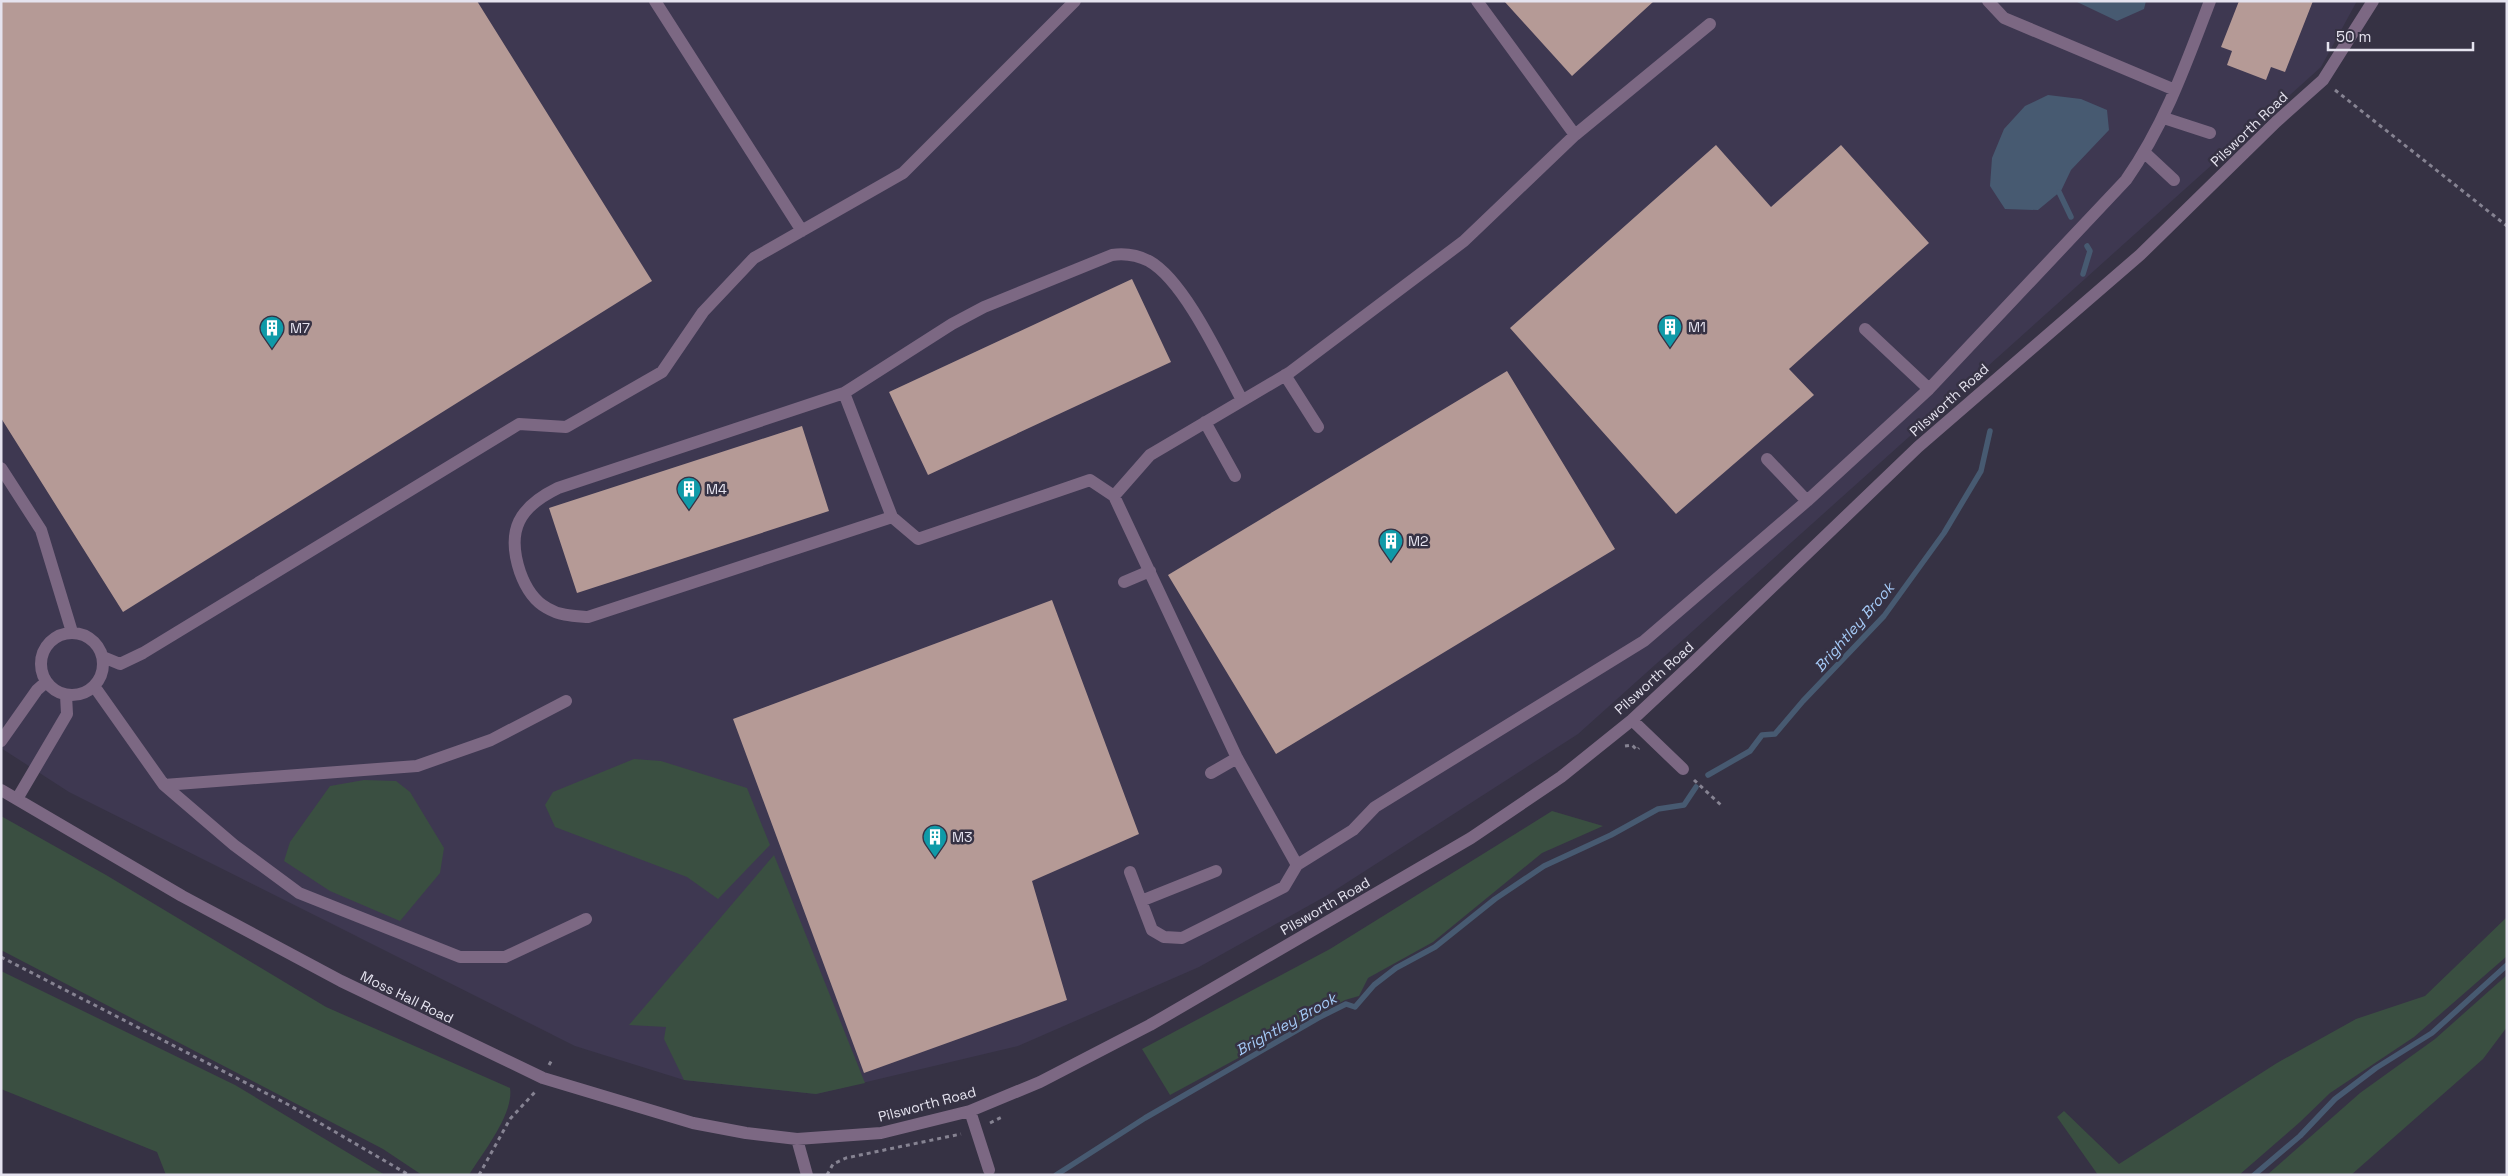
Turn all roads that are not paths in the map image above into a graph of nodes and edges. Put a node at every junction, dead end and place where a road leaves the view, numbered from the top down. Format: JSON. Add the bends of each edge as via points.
{"nodes":[{"id":1,"x":655,"y":1,"type":"edge"},
{"id":2,"x":1075,"y":1,"type":"edge"},
{"id":3,"x":1477,"y":1,"type":"edge"},
{"id":4,"x":1988,"y":1,"type":"edge"},
{"id":5,"x":2210,"y":1,"type":"edge"},
{"id":6,"x":2373,"y":1,"type":"edge"},
{"id":7,"x":1710,"y":24,"type":"dead end"},
{"id":8,"x":2175,"y":90,"type":"junction"},
{"id":9,"x":2164,"y":118,"type":"junction"},
{"id":10,"x":2210,"y":133,"type":"dead end"},
{"id":11,"x":1575,"y":134,"type":"junction"},
{"id":12,"x":2145,"y":153,"type":"junction"},
{"id":13,"x":2174,"y":180,"type":"dead end"},
{"id":14,"x":802,"y":231,"type":"junction"},
{"id":15,"x":1865,"y":329,"type":"dead end"},
{"id":16,"x":1285,"y":375,"type":"junction"},
{"id":17,"x":1930,"y":389,"type":"junction"},
{"id":18,"x":844,"y":392,"type":"junction"},
{"id":19,"x":1242,"y":400,"type":"junction"},
{"id":20,"x":1204,"y":422,"type":"junction"},
{"id":21,"x":1318,"y":427,"type":"dead end"},
{"id":22,"x":1767,"y":459,"type":"dead end"},
{"id":23,"x":1,"y":468,"type":"edge"},
{"id":24,"x":1235,"y":476,"type":"dead end"},
{"id":25,"x":1114,"y":496,"type":"junction"},
{"id":26,"x":1807,"y":501,"type":"junction"},
{"id":27,"x":892,"y":517,"type":"junction"},
{"id":28,"x":1150,"y":571,"type":"junction"},
{"id":29,"x":1124,"y":582,"type":"dead end"},
{"id":30,"x":72,"y":632,"type":"junction"},
{"id":31,"x":103,"y":657,"type":"junction"},
{"id":32,"x":46,"y":682,"type":"junction"},
{"id":33,"x":94,"y":686,"type":"junction"},
{"id":34,"x":66,"y":695,"type":"junction"},
{"id":35,"x":566,"y":700,"type":"dead end"},
{"id":36,"x":1632,"y":720,"type":"junction"},
{"id":37,"x":1,"y":741,"type":"edge"},
{"id":38,"x":1237,"y":758,"type":"junction"},
{"id":39,"x":1683,"y":769,"type":"road end"},
{"id":40,"x":1211,"y":773,"type":"dead end"},
{"id":41,"x":164,"y":785,"type":"junction"},
{"id":42,"x":1,"y":790,"type":"edge"},
{"id":43,"x":17,"y":799,"type":"junction"},
{"id":44,"x":1297,"y":865,"type":"junction"},
{"id":45,"x":1130,"y":872,"type":"dead end"},
{"id":46,"x":1216,"y":872,"type":"dead end"},
{"id":47,"x":1141,"y":901,"type":"junction"},
{"id":48,"x":586,"y":919,"type":"dead end"},
{"id":49,"x":970,"y":1111,"type":"junction"},
{"id":50,"x":797,"y":1139,"type":"junction"},
{"id":51,"x":989,"y":1170,"type":"dead end"},
{"id":52,"x":807,"y":1175,"type":"edge"}],
"edges":[{"from":1,"to":14,"type":"street"},
{"from":2,"to":14,"type":"street","via":[[903,173]]},
{"from":3,"to":11,"type":"street"},
{"from":4,"to":8,"type":"street","via":[[2004,18]]},
{"from":5,"to":8,"type":"street"},
{"from":6,"to":36,"type":"street","name":"Pilsworth Road","via":[[2322,80],[2140,254],[1918,447]]},
{"from":7,"to":11,"type":"street"},
{"from":8,"to":9,"type":"street"},
{"from":9,"to":10,"type":"street"},
{"from":9,"to":12,"type":"street"},
{"from":11,"to":16,"type":"street","via":[[1464,240]]},
{"from":12,"to":13,"type":"street"},
{"from":12,"to":17,"type":"street","via":[[2126,180]]},
{"from":14,"to":31,"type":"street","via":[[754,258],[704,312],[662,372],[566,427],[519,424],[143,653],[120,664]]},
{"from":15,"to":17,"type":"street"},
{"from":16,"to":19,"type":"street"},
{"from":16,"to":21,"type":"street"},
{"from":17,"to":26,"type":"street"},
{"from":18,"to":19,"type":"street","via":[[944,328],[984,307],[1112,255],[1123,254],[1151,262],[1178,288]]},
{"from":18,"to":27,"type":"street"},
{"from":18,"to":27,"type":"street","via":[[587,477],[539,497],[517,524],[513,539],[522,579],[546,608],[564,616],[588,617]]},
{"from":19,"to":20,"type":"street"},
{"from":20,"to":24,"type":"street"},
{"from":20,"to":25,"type":"street","via":[[1150,455]]},
{"from":22,"to":26,"type":"street"},
{"from":23,"to":30,"type":"street","via":[[41,530]]},
{"from":25,"to":27,"type":"street","via":[[1090,480],[918,539]]},
{"from":25,"to":28,"type":"street"},
{"from":26,"to":44,"type":"street","via":[[1644,641],[1375,807],[1353,830]]},
{"from":28,"to":29,"type":"street"},
{"from":28,"to":38,"type":"street"},
{"from":30,"to":31,"type":"street","via":[[92,639]]},
{"from":30,"to":32,"type":"street","via":[[62,634],[46,646],[40,666]]},
{"from":31,"to":33,"type":"street","via":[[100,677]]},
{"from":32,"to":34,"type":"street"},
{"from":32,"to":37,"type":"street"},
{"from":33,"to":34,"type":"street","via":[[77,695]]},
{"from":33,"to":41,"type":"street"},
{"from":34,"to":43,"type":"street","via":[[67,714]]},
{"from":35,"to":41,"type":"street","via":[[491,740],[417,766]]},
{"from":36,"to":39,"type":"street"},
{"from":36,"to":49,"type":"street","name":"Pilsworth Road","via":[[1561,777],[1471,838],[1096,1055]]},
{"from":38,"to":40,"type":"street"},
{"from":38,"to":44,"type":"street"},
{"from":41,"to":48,"type":"street","via":[[234,845],[299,893],[460,957],[505,957]]},
{"from":42,"to":43,"type":"street","name":"Moss Hall Road"},
{"from":43,"to":50,"type":"street","name":"Moss Hall Road","via":[[182,896],[324,972],[543,1078],[692,1123]]},
{"from":44,"to":47,"type":"street","via":[[1284,887],[1182,938],[1164,938],[1152,930]]},
{"from":45,"to":47,"type":"street"},
{"from":46,"to":47,"type":"street"},
{"from":49,"to":50,"type":"street","name":"Pilsworth Road","via":[[881,1133]]},
{"from":49,"to":51,"type":"street"},
{"from":50,"to":52,"type":"street"}]}
